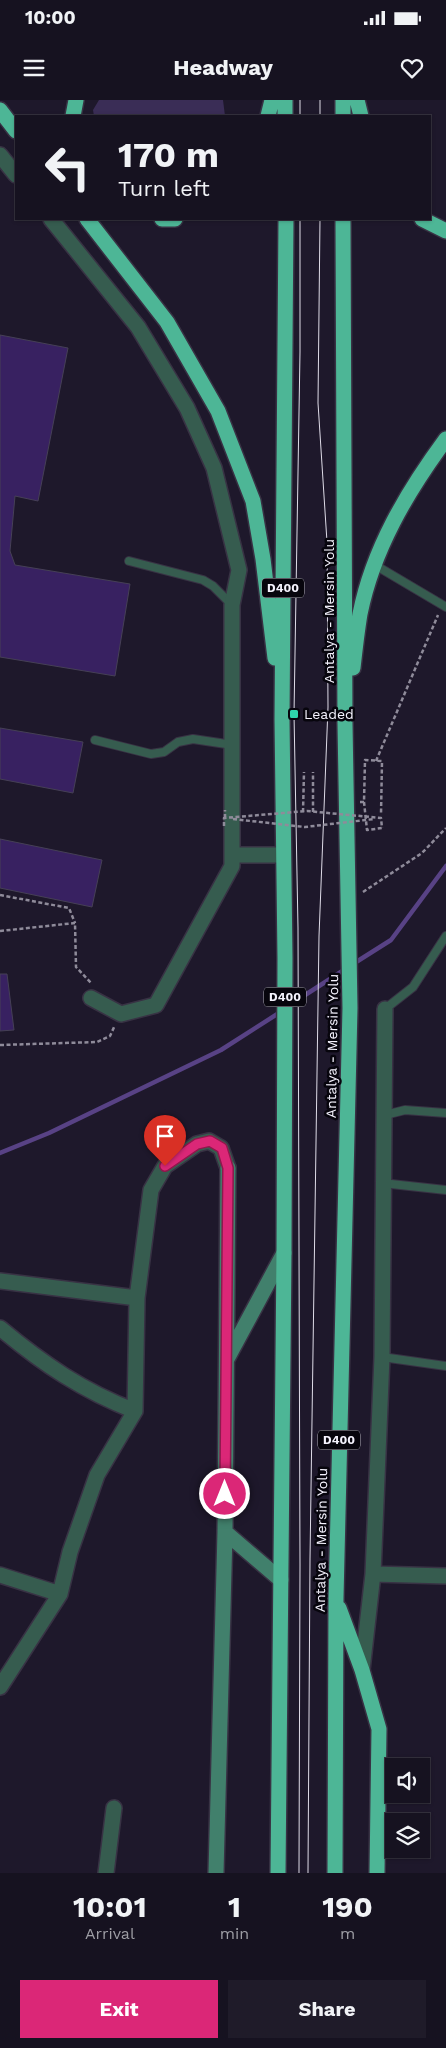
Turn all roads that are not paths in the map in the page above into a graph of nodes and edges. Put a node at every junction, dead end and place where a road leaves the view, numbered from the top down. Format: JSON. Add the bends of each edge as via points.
{"nodes":[{"id":1,"x":76,"y":100,"type":"edge"},
{"id":2,"x":272,"y":100,"type":"edge"},
{"id":3,"x":285,"y":100,"type":"edge"},
{"id":4,"x":343,"y":100,"type":"edge"},
{"id":5,"x":357,"y":100,"type":"edge"},
{"id":6,"x":0,"y":110,"type":"edge"},
{"id":7,"x":73,"y":115,"type":"edge"},
{"id":8,"x":268,"y":115,"type":"edge"},
{"id":9,"x":285,"y":115,"type":"edge"},
{"id":10,"x":343,"y":115,"type":"edge"},
{"id":11,"x":361,"y":115,"type":"edge"},
{"id":12,"x":15,"y":130,"type":"edge"},
{"id":13,"x":0,"y":155,"type":"edge"},
{"id":14,"x":15,"y":175,"type":"edge"},
{"id":15,"x":52,"y":220,"type":"edge"},
{"id":16,"x":88,"y":220,"type":"edge"},
{"id":17,"x":286,"y":220,"type":"edge"},
{"id":18,"x":343,"y":220,"type":"edge"},
{"id":19,"x":424,"y":220,"type":"edge"},
{"id":20,"x":446,"y":232,"type":"edge"},
{"id":21,"x":446,"y":439,"type":"edge"},
{"id":22,"x":129,"y":561,"type":"dead end"},
{"id":23,"x":375,"y":565,"type":"junction"},
{"id":24,"x":232,"y":605,"type":"junction"},
{"id":25,"x":444,"y":607,"type":"edge"},
{"id":26,"x":282,"y":719,"type":"junction"},
{"id":27,"x":346,"y":724,"type":"junction"},
{"id":28,"x":95,"y":740,"type":"dead end"},
{"id":29,"x":233,"y":745,"type":"junction"},
{"id":30,"x":233,"y":855,"type":"junction"},
{"id":31,"x":282,"y":855,"type":"junction"},
{"id":32,"x":446,"y":936,"type":"edge"},
{"id":33,"x":91,"y":998,"type":"road end"},
{"id":34,"x":385,"y":1009,"type":"joint"},
{"id":35,"x":446,"y":1113,"type":"edge"},
{"id":36,"x":385,"y":1116,"type":"junction"},
{"id":37,"x":382,"y":1183,"type":"junction"},
{"id":38,"x":446,"y":1190,"type":"edge"},
{"id":39,"x":284,"y":1253,"type":"junction"},
{"id":40,"x":0,"y":1281,"type":"edge"},
{"id":41,"x":137,"y":1298,"type":"junction"},
{"id":42,"x":0,"y":1328,"type":"edge"},
{"id":43,"x":382,"y":1357,"type":"junction"},
{"id":44,"x":225,"y":1362,"type":"junction"},
{"id":45,"x":446,"y":1366,"type":"edge"},
{"id":46,"x":136,"y":1411,"type":"junction"},
{"id":47,"x":225,"y":1532,"type":"junction"},
{"id":48,"x":373,"y":1574,"type":"junction"},
{"id":49,"x":0,"y":1575,"type":"edge"},
{"id":50,"x":446,"y":1576,"type":"edge"},
{"id":51,"x":281,"y":1580,"type":"junction"},
{"id":52,"x":60,"y":1594,"type":"junction"},
{"id":53,"x":336,"y":1598,"type":"junction"},
{"id":54,"x":362,"y":1670,"type":"junction"},
{"id":55,"x":1,"y":1682,"type":"edge"},
{"id":56,"x":114,"y":1808,"type":"dead end"},
{"id":57,"x":106,"y":1873,"type":"edge"},
{"id":58,"x":216,"y":1873,"type":"edge"},
{"id":59,"x":278,"y":1873,"type":"edge"},
{"id":60,"x":335,"y":1873,"type":"edge"},
{"id":61,"x":377,"y":1873,"type":"edge"}],
"edges":[{"from":1,"to":7,"type":"highway"},
{"from":2,"to":8,"type":"highway"},
{"from":3,"to":9,"type":"highway"},
{"from":4,"to":10,"type":"highway"},
{"from":5,"to":11,"type":"highway"},
{"from":6,"to":12,"type":"highway"},
{"from":13,"to":14,"type":"street"},
{"from":15,"to":24,"type":"street","via":[[138,327],[187,408],[214,468],[239,570]]},
{"from":16,"to":26,"type":"highway","via":[[167,322],[218,411],[253,501]]},
{"from":17,"to":26,"type":"highway","number":"D400"},
{"from":18,"to":27,"type":"highway","name":"Antalya - Mersin Yolu","number":"D400"},
{"from":19,"to":20,"type":"highway"},
{"from":21,"to":23,"type":"highway","via":[[401,505]]},
{"from":22,"to":24,"type":"lane","via":[[203,580]]},
{"from":23,"to":25,"type":"lane"},
{"from":23,"to":27,"type":"highway","via":[[360,613]]},
{"from":24,"to":29,"type":"street"},
{"from":26,"to":31,"type":"highway","number":"D400"},
{"from":27,"to":53,"type":"highway","name":"Antalya - Mersin Yolu","number":"D400","via":[[350,1008]]},
{"from":28,"to":29,"type":"lane","via":[[151,754],[164,752],[178,742],[193,740]]},
{"from":29,"to":30,"type":"street"},
{"from":30,"to":31,"type":"street"},
{"from":30,"to":33,"type":"street","via":[[232,866],[156,1005],[121,1014]]},
{"from":31,"to":39,"type":"highway","number":"D400"},
{"from":32,"to":34,"type":"lane","via":[[413,987]]},
{"from":34,"to":36,"type":"street"},
{"from":35,"to":36,"type":"lane","via":[[405,1110]]},
{"from":36,"to":37,"type":"street"},
{"from":37,"to":38,"type":"lane"},
{"from":37,"to":43,"type":"street"},
{"from":39,"to":44,"type":"street"},
{"from":39,"to":51,"type":"highway","number":"D400"},
{"from":40,"to":41,"type":"street"},
{"from":41,"to":44,"type":"street","via":[[151,1190],[165,1166],[197,1144],[210,1141],[222,1148],[228,1168]]},
{"from":41,"to":46,"type":"street"},
{"from":42,"to":46,"type":"street","via":[[87,1391]]},
{"from":43,"to":45,"type":"lane"},
{"from":43,"to":48,"type":"street"},
{"from":44,"to":47,"type":"street"},
{"from":46,"to":52,"type":"street","via":[[97,1475],[70,1552]]},
{"from":47,"to":51,"type":"street"},
{"from":47,"to":58,"type":"street"},
{"from":48,"to":50,"type":"street"},
{"from":48,"to":54,"type":"street"},
{"from":49,"to":52,"type":"street"},
{"from":51,"to":59,"type":"highway","number":"D400"},
{"from":52,"to":55,"type":"street"},
{"from":53,"to":54,"type":"highway"},
{"from":53,"to":60,"type":"highway","name":"Antalya - Mersin Yolu","number":"D400"},
{"from":54,"to":61,"type":"highway","via":[[378,1729]]},
{"from":56,"to":57,"type":"street"}]}
